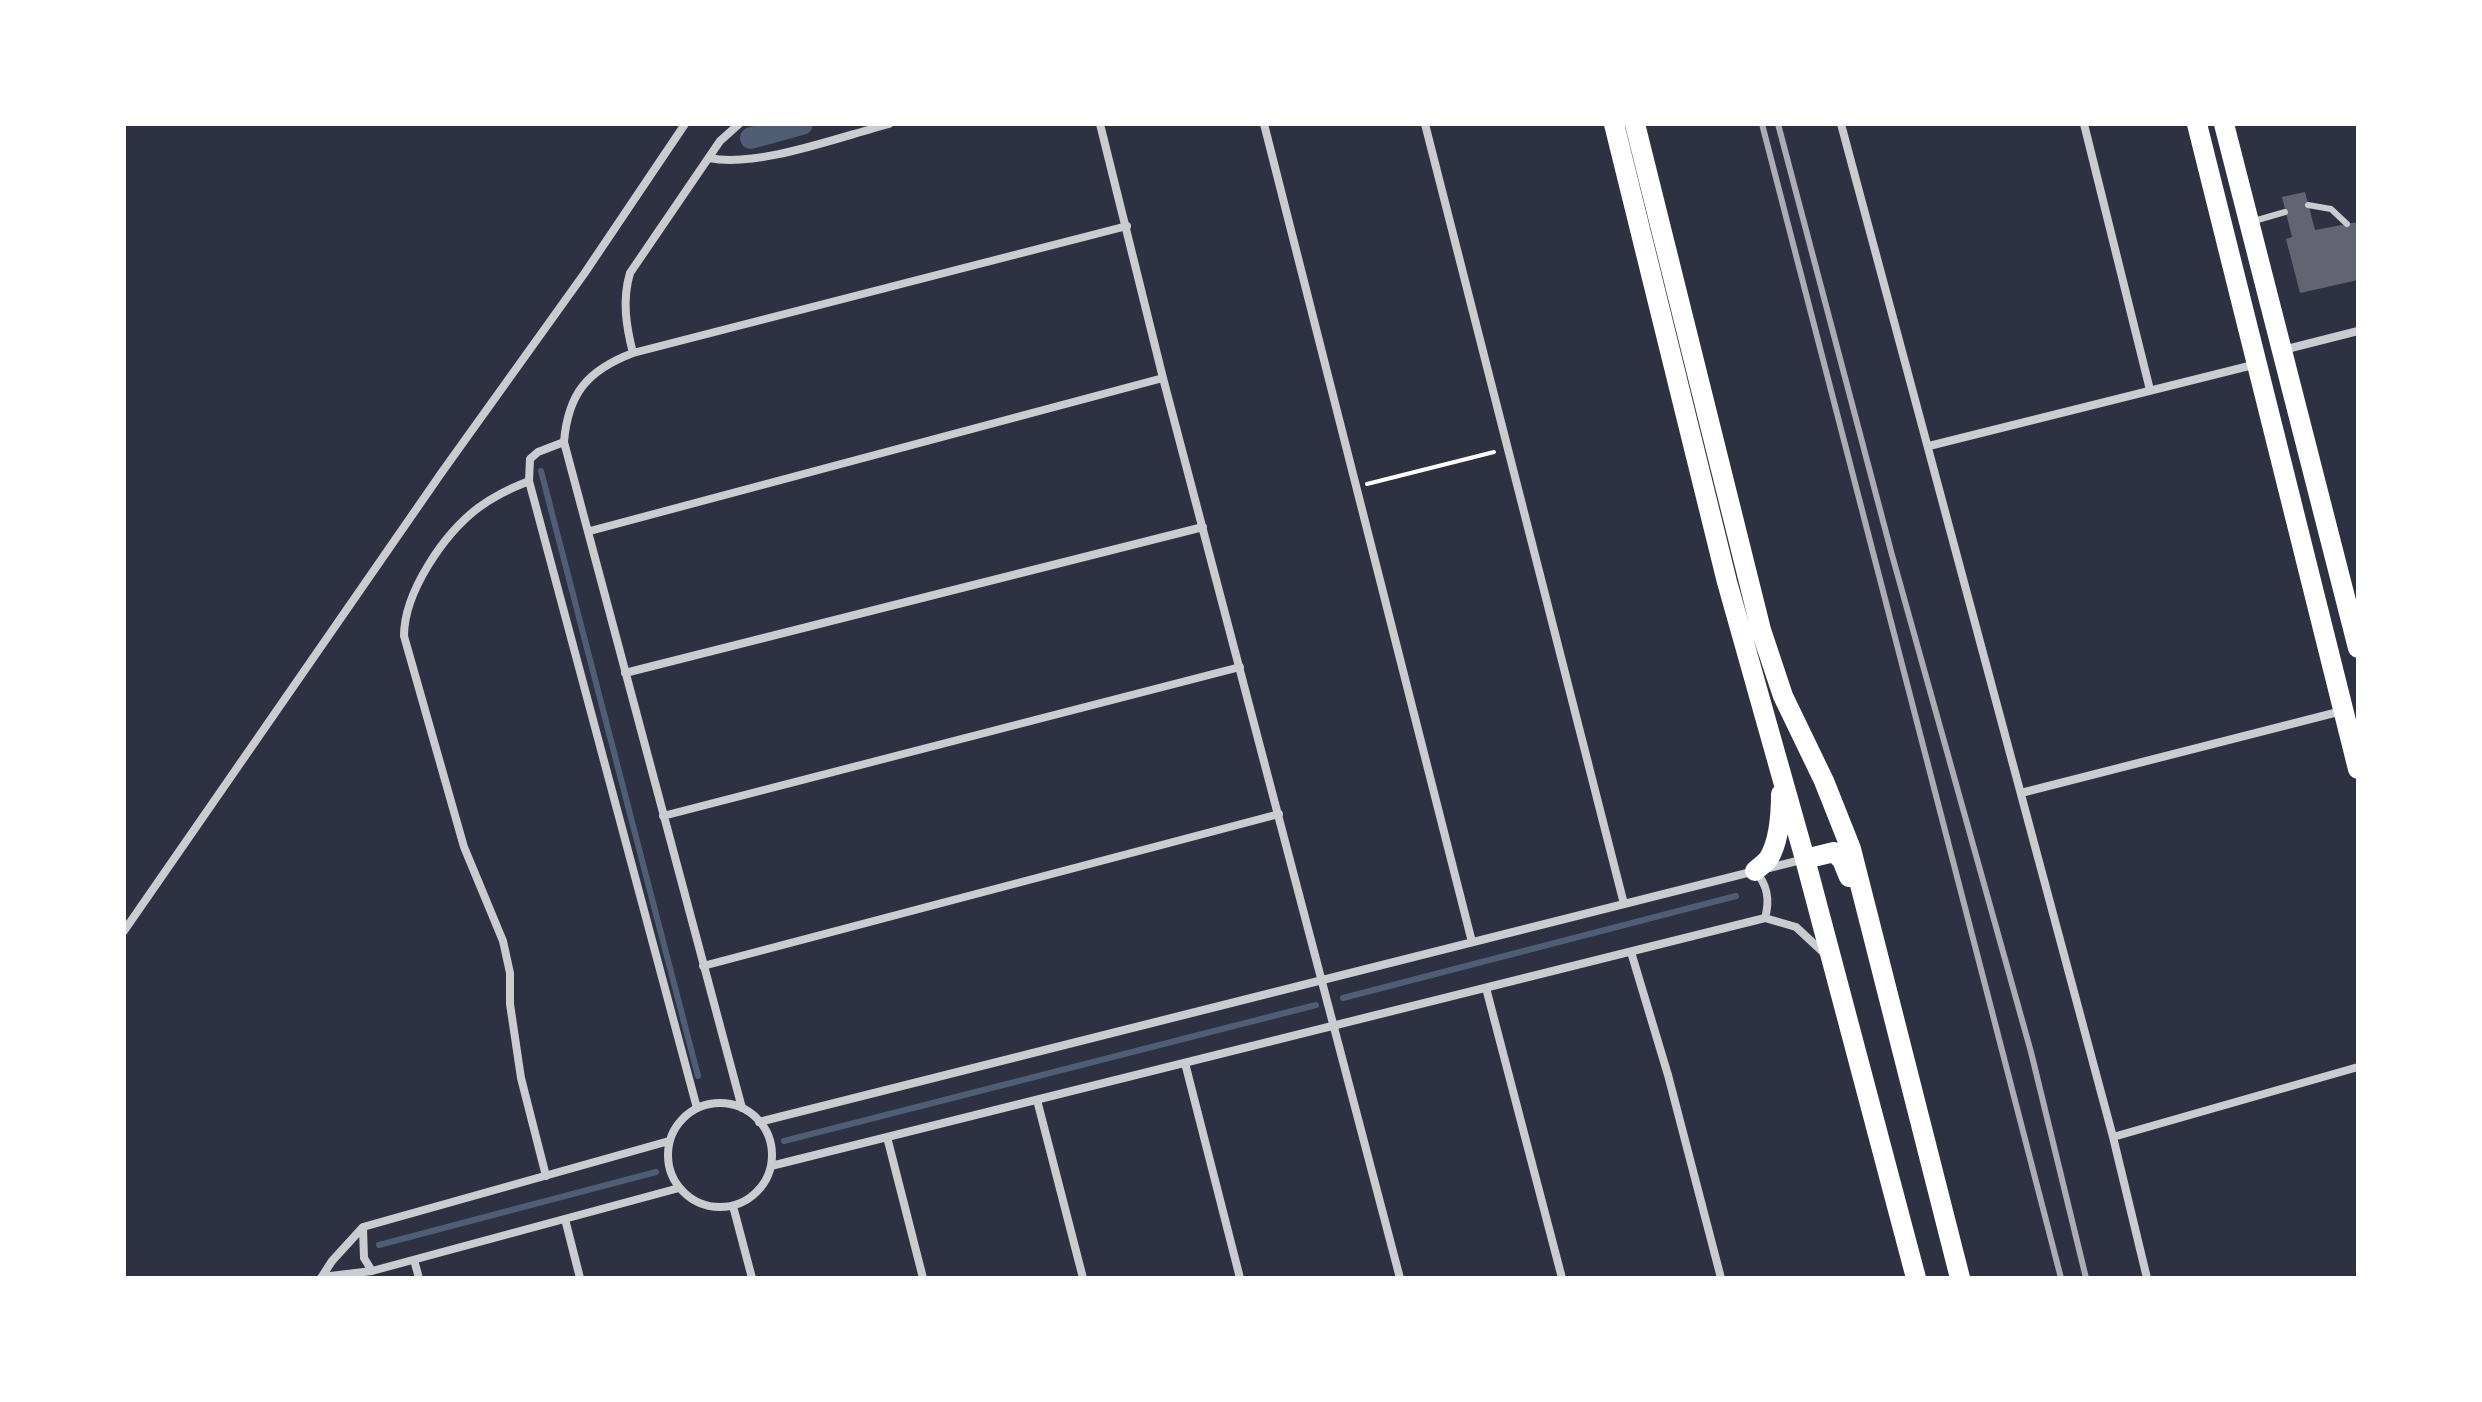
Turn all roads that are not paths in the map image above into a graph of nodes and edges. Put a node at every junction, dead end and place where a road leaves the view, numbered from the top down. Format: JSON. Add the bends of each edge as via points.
{"nodes":[{"id":1,"x":685,"y":124,"type":"edge"},
{"id":2,"x":739,"y":124,"type":"edge"},
{"id":3,"x":889,"y":124,"type":"edge"},
{"id":4,"x":1100,"y":124,"type":"edge"},
{"id":5,"x":1264,"y":124,"type":"edge"},
{"id":6,"x":1425,"y":124,"type":"edge"},
{"id":7,"x":1614,"y":124,"type":"edge"},
{"id":8,"x":1635,"y":124,"type":"edge"},
{"id":9,"x":1841,"y":124,"type":"edge"},
{"id":10,"x":2084,"y":124,"type":"edge"},
{"id":11,"x":2197,"y":124,"type":"edge"},
{"id":12,"x":2224,"y":124,"type":"edge"},
{"id":13,"x":709,"y":158,"type":"junction"},
{"id":14,"x":2308,"y":205,"type":"dead end"},
{"id":15,"x":2285,"y":212,"type":"dead end"},
{"id":16,"x":2249,"y":222,"type":"junction"},
{"id":17,"x":2347,"y":224,"type":"dead end"},
{"id":18,"x":1127,"y":226,"type":"junction"},
{"id":19,"x":2358,"y":331,"type":"edge"},
{"id":20,"x":2283,"y":351,"type":"junction"},
{"id":21,"x":633,"y":353,"type":"junction"},
{"id":22,"x":2257,"y":364,"type":"junction"},
{"id":23,"x":1163,"y":378,"type":"junction"},
{"id":24,"x":2150,"y":390,"type":"junction"},
{"id":25,"x":564,"y":442,"type":"junction"},
{"id":26,"x":1929,"y":446,"type":"junction"},
{"id":27,"x":529,"y":481,"type":"junction"},
{"id":28,"x":1203,"y":527,"type":"junction"},
{"id":29,"x":590,"y":531,"type":"junction"},
{"id":30,"x":2358,"y":648,"type":"edge"},
{"id":31,"x":1240,"y":667,"type":"junction"},
{"id":32,"x":625,"y":673,"type":"junction"},
{"id":33,"x":2343,"y":710,"type":"junction"},
{"id":34,"x":2358,"y":769,"type":"edge"},
{"id":35,"x":1780,"y":774,"type":"junction"},
{"id":36,"x":2021,"y":793,"type":"junction"},
{"id":37,"x":1279,"y":814,"type":"junction"},
{"id":38,"x":663,"y":816,"type":"junction"},
{"id":39,"x":1805,"y":859,"type":"junction"},
{"id":40,"x":1755,"y":871,"type":"junction"},
{"id":41,"x":1624,"y":904,"type":"junction"},
{"id":42,"x":1765,"y":918,"type":"junction"},
{"id":43,"x":124,"y":931,"type":"edge"},
{"id":44,"x":1472,"y":942,"type":"junction"},
{"id":45,"x":1876,"y":948,"type":"junction"},
{"id":46,"x":1631,"y":952,"type":"junction"},
{"id":47,"x":1832,"y":961,"type":"junction"},
{"id":48,"x":703,"y":966,"type":"junction"},
{"id":49,"x":1323,"y":980,"type":"junction"},
{"id":50,"x":1486,"y":988,"type":"junction"},
{"id":51,"x":1335,"y":1026,"type":"junction"},
{"id":52,"x":1185,"y":1063,"type":"junction"},
{"id":53,"x":2358,"y":1067,"type":"edge"},
{"id":54,"x":1037,"y":1100,"type":"junction"},
{"id":55,"x":697,"y":1108,"type":"junction"},
{"id":56,"x":742,"y":1108,"type":"junction"},
{"id":57,"x":759,"y":1122,"type":"junction"},
{"id":58,"x":887,"y":1137,"type":"junction"},
{"id":59,"x":2113,"y":1137,"type":"junction"},
{"id":60,"x":669,"y":1141,"type":"junction"},
{"id":61,"x":771,"y":1166,"type":"junction"},
{"id":62,"x":546,"y":1176,"type":"junction"},
{"id":63,"x":679,"y":1188,"type":"junction"},
{"id":64,"x":733,"y":1206,"type":"junction"},
{"id":65,"x":565,"y":1219,"type":"junction"},
{"id":66,"x":363,"y":1227,"type":"junction"},
{"id":67,"x":414,"y":1260,"type":"junction"},
{"id":68,"x":372,"y":1271,"type":"junction"},
{"id":69,"x":321,"y":1277,"type":"edge"},
{"id":70,"x":419,"y":1278,"type":"edge"},
{"id":71,"x":580,"y":1278,"type":"edge"},
{"id":72,"x":752,"y":1278,"type":"edge"},
{"id":73,"x":923,"y":1278,"type":"edge"},
{"id":74,"x":1083,"y":1278,"type":"edge"},
{"id":75,"x":1240,"y":1278,"type":"edge"},
{"id":76,"x":1400,"y":1278,"type":"edge"},
{"id":77,"x":1562,"y":1278,"type":"edge"},
{"id":78,"x":1721,"y":1278,"type":"edge"},
{"id":79,"x":1916,"y":1278,"type":"edge"},
{"id":80,"x":1960,"y":1278,"type":"edge"},
{"id":81,"x":2147,"y":1278,"type":"edge"}],
"edges":[{"from":1,"to":43,"type":"street"},
{"from":2,"to":13,"type":"street"},
{"from":3,"to":13,"type":"street","via":[[760,158]]},
{"from":4,"to":18,"type":"street"},
{"from":5,"to":44,"type":"street"},
{"from":6,"to":41,"type":"street"},
{"from":7,"to":35,"type":"main road"},
{"from":8,"to":45,"type":"main road","via":[[1761,630],[1783,696],[1851,849]]},
{"from":9,"to":26,"type":"street"},
{"from":10,"to":24,"type":"street"},
{"from":11,"to":22,"type":"main road"},
{"from":12,"to":16,"type":"main road"},
{"from":13,"to":21,"type":"street","via":[[630,273],[626,313]]},
{"from":14,"to":17,"type":"lane","via":[[2331,209]]},
{"from":15,"to":16,"type":"lane"},
{"from":16,"to":20,"type":"main road"},
{"from":18,"to":21,"type":"street"},
{"from":18,"to":23,"type":"street"},
{"from":19,"to":20,"type":"street"},
{"from":20,"to":30,"type":"main road"},
{"from":21,"to":25,"type":"street","via":[[592,373],[568,414]]},
{"from":22,"to":24,"type":"street"},
{"from":22,"to":33,"type":"main road"},
{"from":23,"to":28,"type":"street"},
{"from":23,"to":29,"type":"street"},
{"from":24,"to":26,"type":"street"},
{"from":25,"to":27,"type":"street","via":[[530,459]]},
{"from":25,"to":29,"type":"street"},
{"from":26,"to":36,"type":"street"},
{"from":27,"to":55,"type":"street"},
{"from":27,"to":62,"type":"street","via":[[493,497],[464,521],[409,601],[404,636],[464,847],[503,941],[521,1078]]},
{"from":28,"to":31,"type":"street"},
{"from":28,"to":32,"type":"street"},
{"from":29,"to":32,"type":"street"},
{"from":31,"to":37,"type":"street"},
{"from":31,"to":38,"type":"street"},
{"from":32,"to":38,"type":"street"},
{"from":33,"to":34,"type":"main road"},
{"from":33,"to":36,"type":"street"},
{"from":35,"to":39,"type":"main road"},
{"from":35,"to":40,"type":"main road","via":[[1774,845],[1769,859]]},
{"from":36,"to":59,"type":"street"},
{"from":37,"to":48,"type":"street"},
{"from":37,"to":49,"type":"street"},
{"from":38,"to":48,"type":"street"},
{"from":39,"to":40,"type":"street"},
{"from":39,"to":45,"type":"main road","via":[[1830,851],[1842,860]]},
{"from":39,"to":47,"type":"main road"},
{"from":40,"to":41,"type":"street"},
{"from":40,"to":42,"type":"street","via":[[1767,888]]},
{"from":41,"to":44,"type":"street"},
{"from":42,"to":46,"type":"street"},
{"from":42,"to":47,"type":"street","via":[[1796,927]]},
{"from":44,"to":49,"type":"street"},
{"from":45,"to":80,"type":"main road"},
{"from":46,"to":50,"type":"street"},
{"from":46,"to":78,"type":"street"},
{"from":47,"to":79,"type":"main road"},
{"from":48,"to":56,"type":"street"},
{"from":49,"to":51,"type":"street"},
{"from":49,"to":57,"type":"street"},
{"from":50,"to":51,"type":"street"},
{"from":50,"to":77,"type":"street"},
{"from":51,"to":52,"type":"street"},
{"from":51,"to":76,"type":"street"},
{"from":52,"to":54,"type":"street"},
{"from":52,"to":75,"type":"street"},
{"from":53,"to":59,"type":"street"},
{"from":54,"to":58,"type":"street"},
{"from":54,"to":74,"type":"street"},
{"from":55,"to":56,"type":"street","via":[[712,1103]]},
{"from":55,"to":60,"type":"street","via":[[675,1127]]},
{"from":56,"to":57,"type":"street"},
{"from":57,"to":61,"type":"street","via":[[772,1148]]},
{"from":58,"to":61,"type":"street"},
{"from":58,"to":73,"type":"street"},
{"from":59,"to":81,"type":"street"},
{"from":60,"to":62,"type":"street"},
{"from":60,"to":63,"type":"street","via":[[669,1168]]},
{"from":61,"to":64,"type":"street","via":[[756,1193]]},
{"from":62,"to":66,"type":"street"},
{"from":63,"to":64,"type":"street","via":[[697,1202]]},
{"from":63,"to":65,"type":"street"},
{"from":64,"to":72,"type":"street"},
{"from":65,"to":67,"type":"street"},
{"from":65,"to":71,"type":"street"},
{"from":66,"to":68,"type":"street","via":[[364,1258]]},
{"from":66,"to":69,"type":"street"},
{"from":67,"to":68,"type":"street"},
{"from":67,"to":70,"type":"street"},
{"from":68,"to":69,"type":"street"}]}
